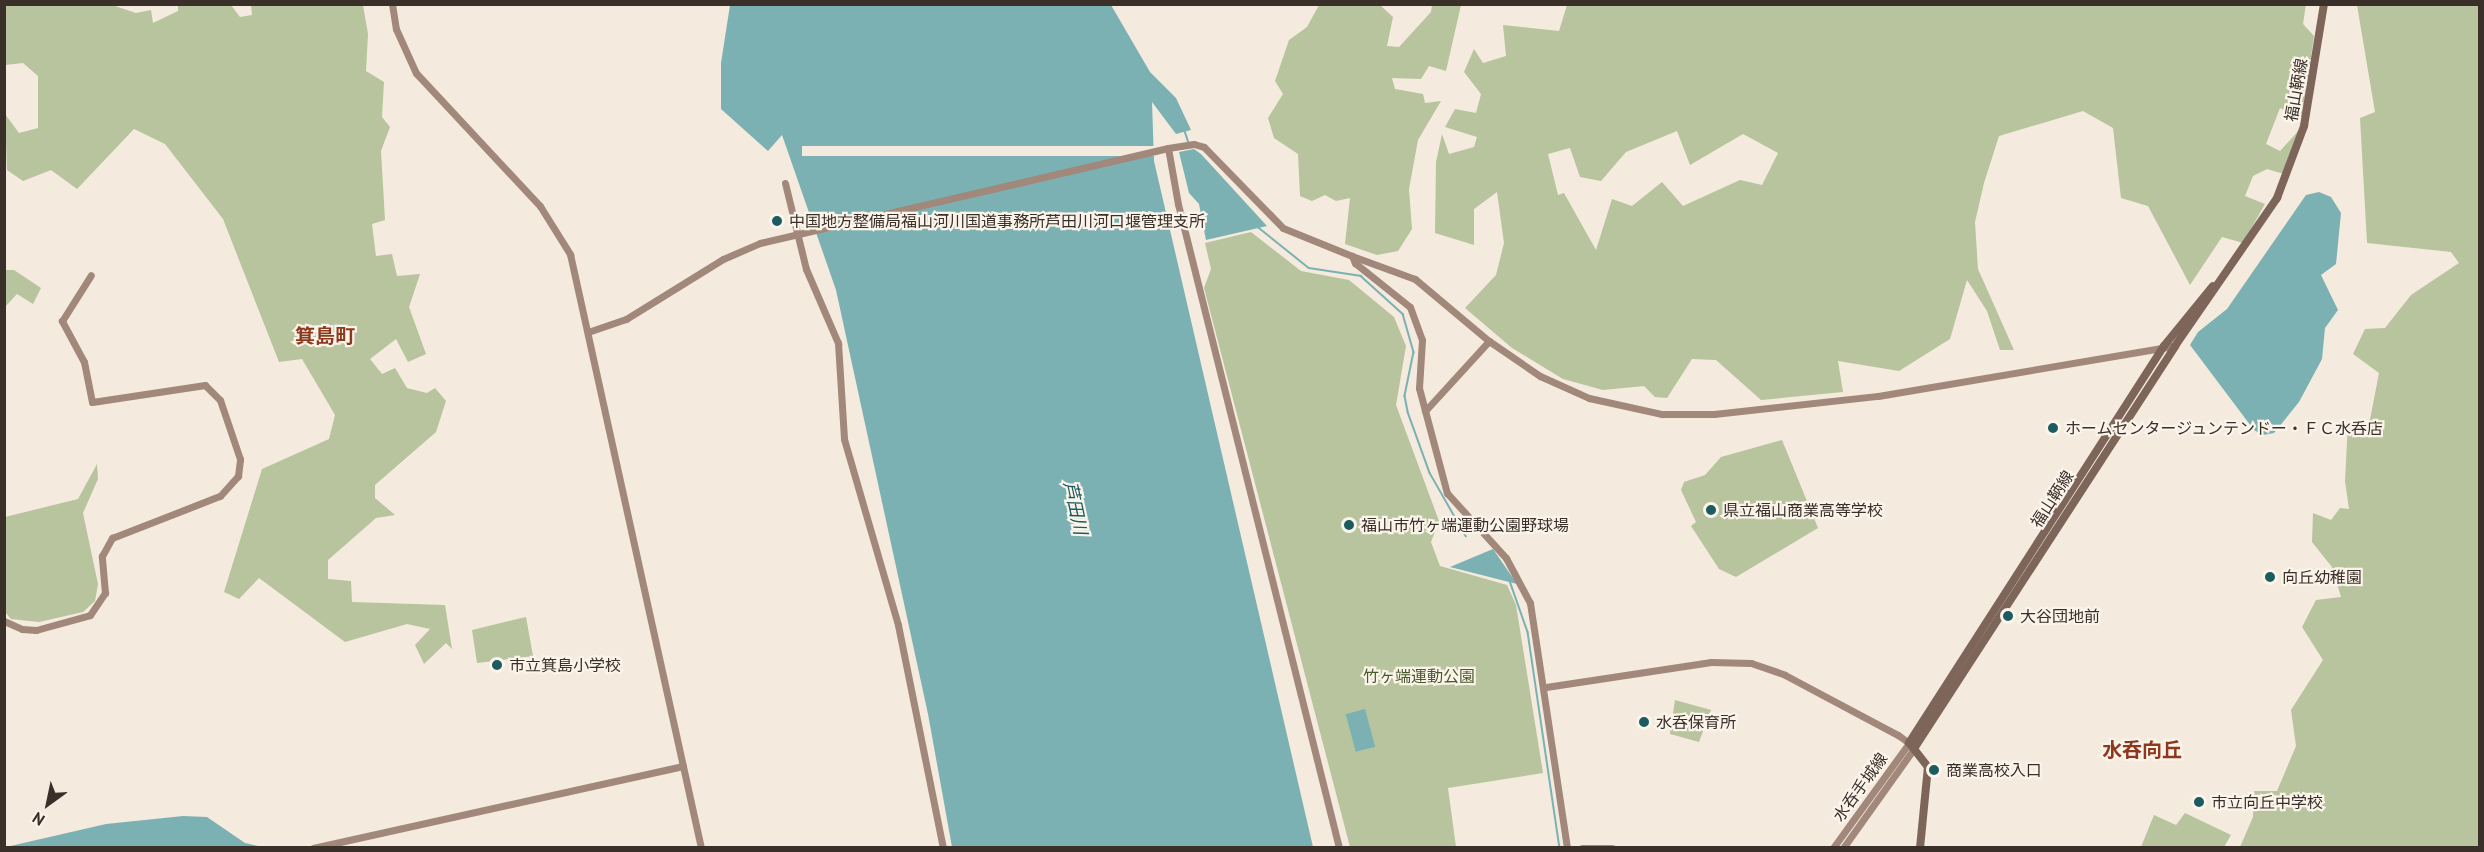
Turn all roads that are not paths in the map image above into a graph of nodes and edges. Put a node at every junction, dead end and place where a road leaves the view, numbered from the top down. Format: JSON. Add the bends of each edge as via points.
{"nodes":[{"id":1,"x":392,"y":4,"type":"edge"},
{"id":2,"x":2324,"y":4,"type":"edge"},
{"id":3,"x":1168,"y":148,"type":"junction"},
{"id":4,"x":785,"y":183,"type":"dead end"},
{"id":5,"x":798,"y":235,"type":"junction"},
{"id":6,"x":1353,"y":256,"type":"junction"},
{"id":7,"x":2229,"y":270,"type":"junction"},
{"id":8,"x":91,"y":275,"type":"dead end"},
{"id":9,"x":588,"y":332,"type":"junction"},
{"id":10,"x":1489,"y":341,"type":"junction"},
{"id":11,"x":2164,"y":346,"type":"junction"},
{"id":12,"x":2175,"y":346,"type":"junction"},
{"id":13,"x":1425,"y":411,"type":"junction"},
{"id":14,"x":4,"y":621,"type":"edge"},
{"id":15,"x":1546,"y":687,"type":"junction"},
{"id":16,"x":1912,"y":745,"type":"junction"},
{"id":17,"x":683,"y":766,"type":"junction"},
{"id":18,"x":313,"y":848,"type":"edge"},
{"id":19,"x":701,"y":848,"type":"edge"},
{"id":20,"x":943,"y":848,"type":"edge"},
{"id":21,"x":1339,"y":848,"type":"edge"},
{"id":22,"x":1567,"y":848,"type":"edge"},
{"id":23,"x":1582,"y":848,"type":"edge"},
{"id":24,"x":1612,"y":848,"type":"edge"},
{"id":25,"x":1833,"y":848,"type":"edge"},
{"id":26,"x":1843,"y":848,"type":"edge"},
{"id":27,"x":1920,"y":848,"type":"edge"}],
"edges":[{"from":1,"to":9,"type":"street","via":[[396,29],[416,73],[540,206],[559,232],[570,254]]},
{"from":2,"to":7,"type":"main road","name":"福山鞆線","via":[[2293,162],[2259,228]]},
{"from":3,"to":5,"type":"street"},
{"from":3,"to":6,"type":"street","via":[[1194,144],[1204,147],[1291,234]]},
{"from":3,"to":21,"type":"street","via":[[1178,204]]},
{"from":4,"to":5,"type":"street"},
{"from":5,"to":9,"type":"street","via":[[748,247],[626,319]]},
{"from":5,"to":20,"type":"street","via":[[806,269],[838,342],[844,439],[898,625]]},
{"from":6,"to":10,"type":"street","via":[[1415,279]]},
{"from":6,"to":13,"type":"street","via":[[1355,262],[1410,307],[1422,340],[1418,367]]},
{"from":7,"to":11,"type":"main road","name":"福山鞆線","via":[[2196,301]]},
{"from":7,"to":12,"type":"main road","name":"福山鞆線"},
{"from":8,"to":14,"type":"street","via":[[62,321],[84,362],[92,402],[205,386],[220,400],[240,459],[238,476],[220,496],[112,538],[102,556],[105,593],[90,615],[36,630],[22,630]]},
{"from":9,"to":17,"type":"street"},
{"from":10,"to":11,"type":"street","via":[[1563,387],[1662,414],[1714,414],[1878,396]]},
{"from":10,"to":13,"type":"street"},
{"from":11,"to":12,"type":"street"},
{"from":11,"to":16,"type":"main road","name":"福山鞆線"},
{"from":12,"to":16,"type":"main road","name":"福山鞆線"},
{"from":13,"to":15,"type":"street","via":[[1447,494],[1464,517],[1498,547],[1525,590]]},
{"from":15,"to":16,"type":"street","via":[[1711,662],[1750,663],[1785,675]]},
{"from":15,"to":22,"type":"street"},
{"from":16,"to":25,"type":"street","name":"水呑手城線"},
{"from":16,"to":26,"type":"street","name":"水呑手城線"},
{"from":16,"to":27,"type":"main road","via":[[1928,767]]},
{"from":17,"to":18,"type":"street"},
{"from":17,"to":19,"type":"street"},
{"from":23,"to":24,"type":"street"}]}
